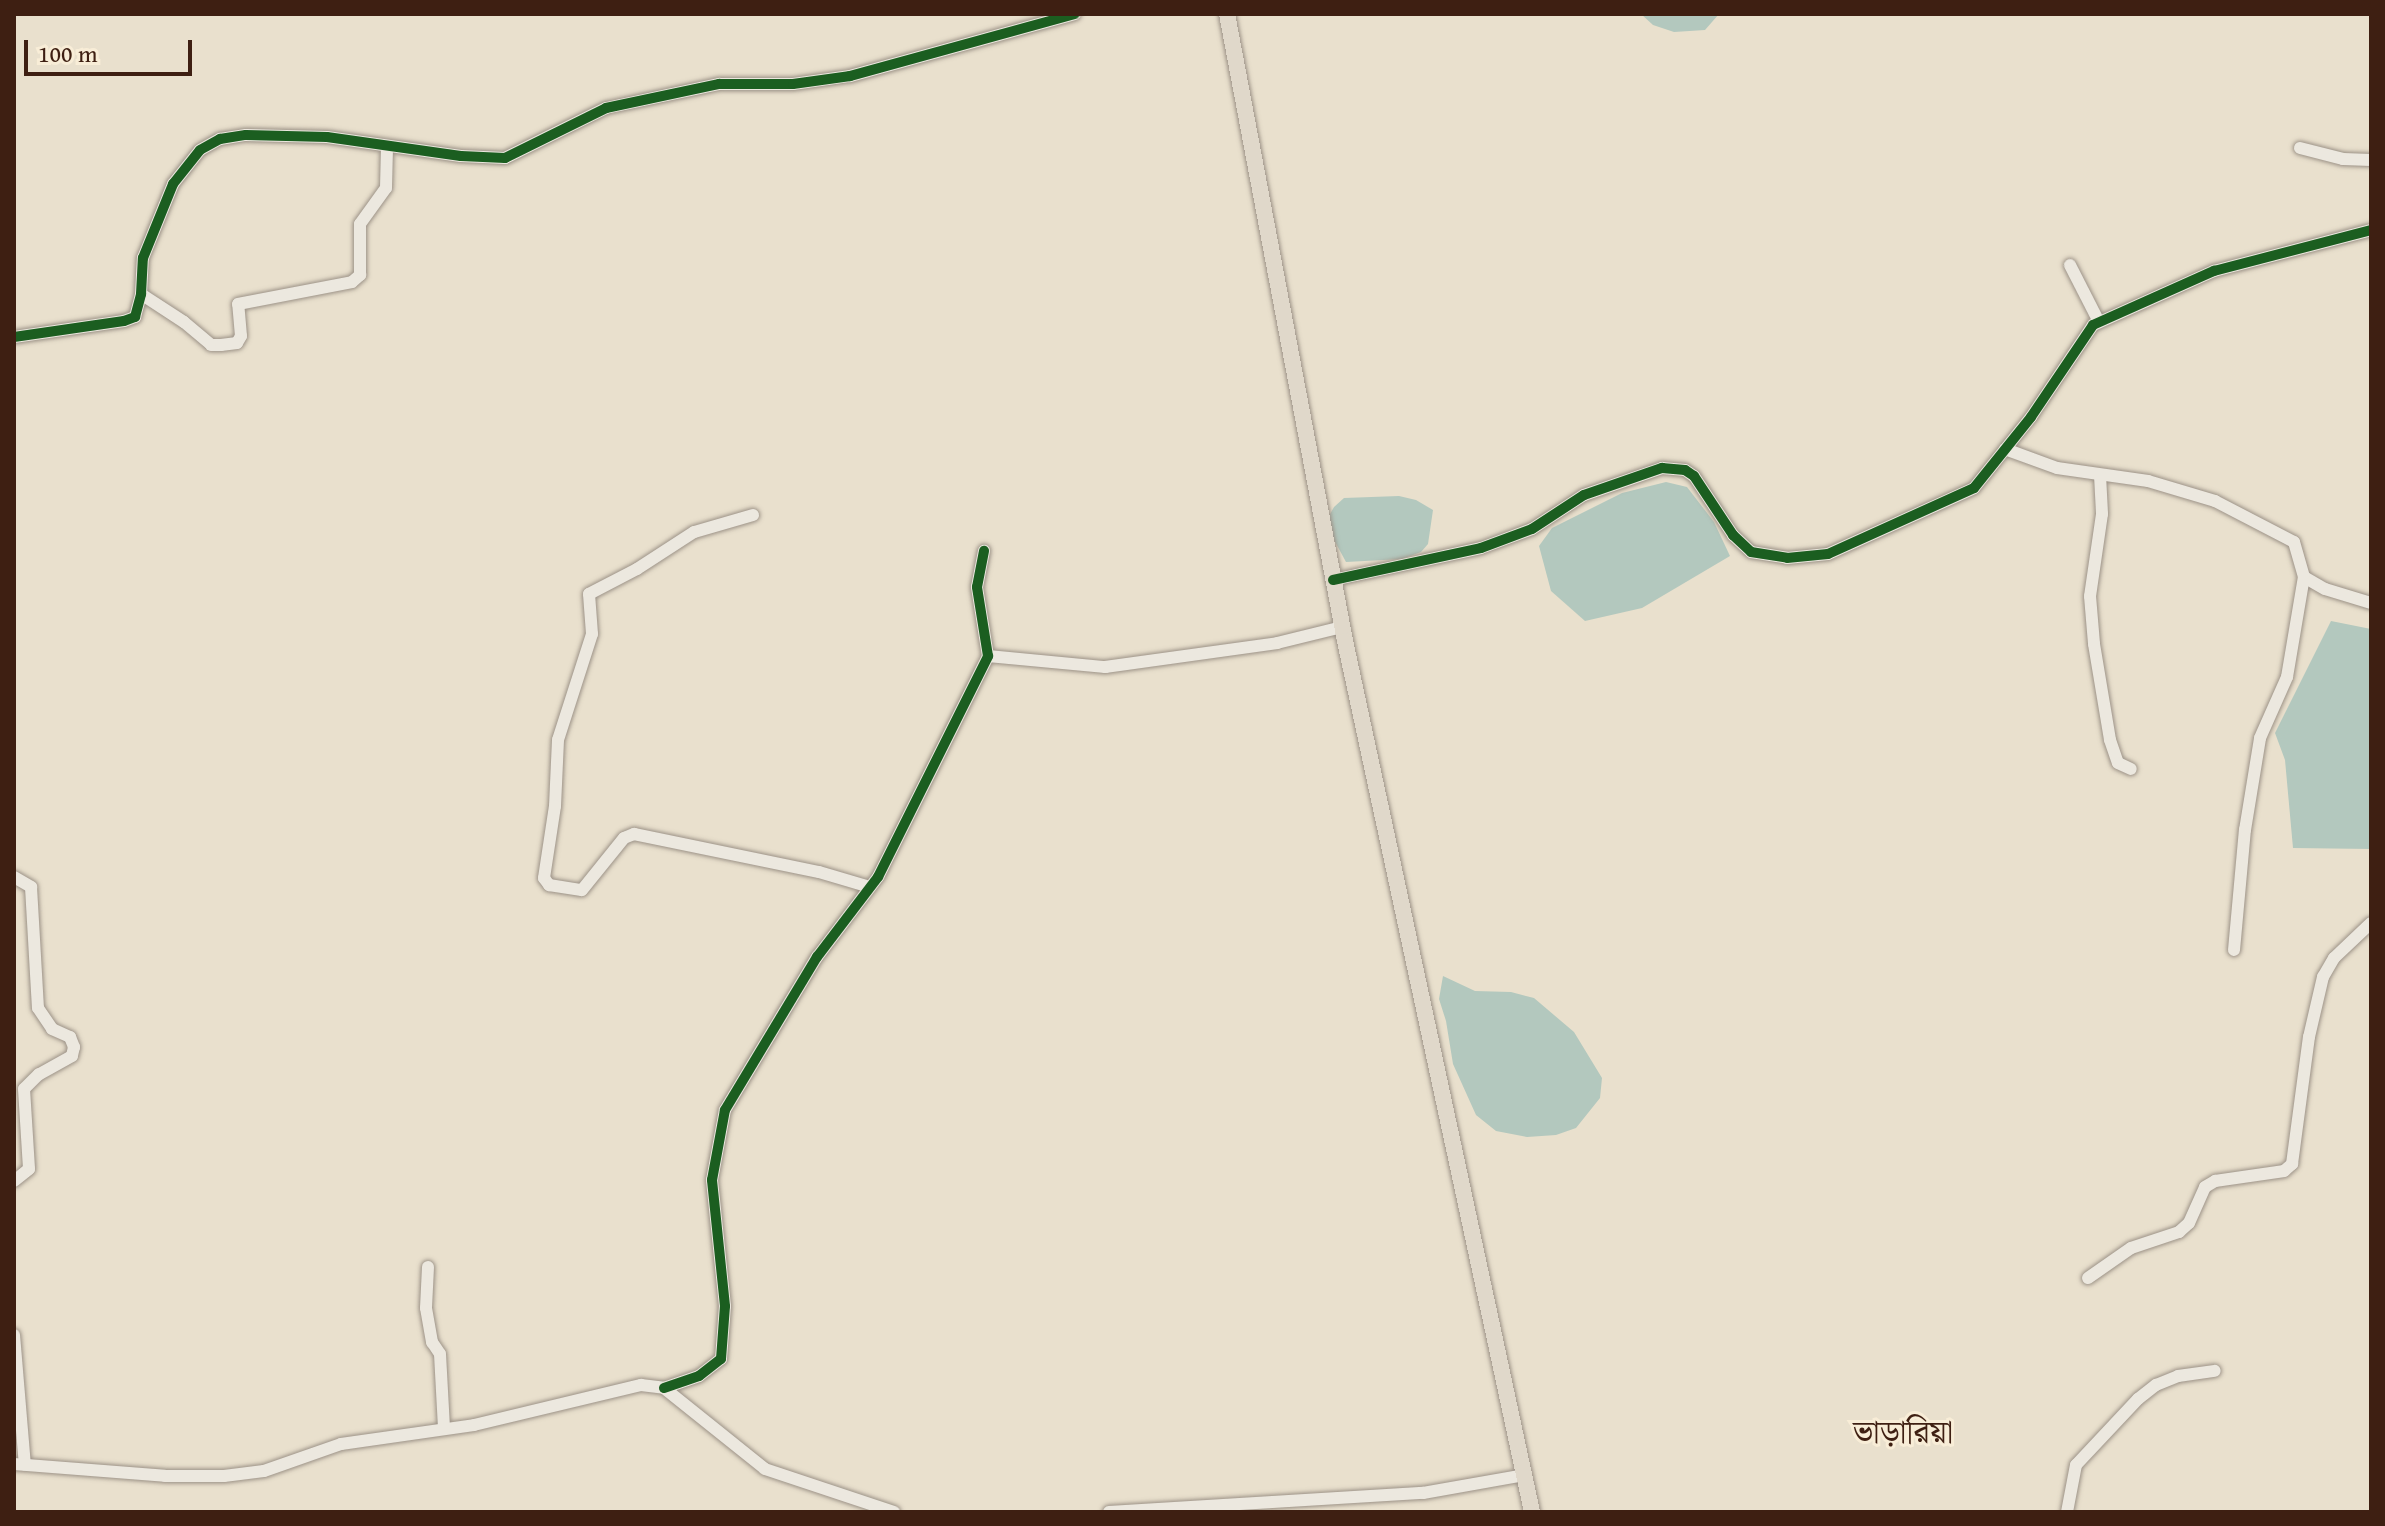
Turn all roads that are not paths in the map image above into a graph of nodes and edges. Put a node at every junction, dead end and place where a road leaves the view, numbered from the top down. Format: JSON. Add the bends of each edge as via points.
{"nodes":[{"id":1,"x":1075,"y":14,"type":"edge"},
{"id":2,"x":1227,"y":14,"type":"edge"},
{"id":3,"x":387,"y":146,"type":"junction"},
{"id":4,"x":2300,"y":148,"type":"dead end"},
{"id":5,"x":2371,"y":160,"type":"edge"},
{"id":6,"x":2371,"y":230,"type":"edge"},
{"id":7,"x":2070,"y":265,"type":"dead end"},
{"id":8,"x":141,"y":294,"type":"junction"},
{"id":9,"x":2099,"y":322,"type":"junction"},
{"id":10,"x":14,"y":337,"type":"edge"},
{"id":11,"x":2005,"y":449,"type":"junction"},
{"id":12,"x":2100,"y":475,"type":"junction"},
{"id":13,"x":753,"y":515,"type":"dead end"},
{"id":14,"x":984,"y":551,"type":"dead end"},
{"id":15,"x":2304,"y":577,"type":"junction"},
{"id":16,"x":1333,"y":580,"type":"junction"},
{"id":17,"x":2371,"y":603,"type":"edge"},
{"id":18,"x":1342,"y":627,"type":"junction"},
{"id":19,"x":988,"y":656,"type":"junction"},
{"id":20,"x":2131,"y":769,"type":"dead end"},
{"id":21,"x":14,"y":877,"type":"edge"},
{"id":22,"x":870,"y":887,"type":"junction"},
{"id":23,"x":2371,"y":923,"type":"edge"},
{"id":24,"x":2234,"y":950,"type":"dead end"},
{"id":25,"x":14,"y":1181,"type":"edge"},
{"id":26,"x":428,"y":1267,"type":"dead end"},
{"id":27,"x":2088,"y":1278,"type":"dead end"},
{"id":28,"x":14,"y":1335,"type":"edge"},
{"id":29,"x":2215,"y":1371,"type":"dead end"},
{"id":30,"x":664,"y":1388,"type":"junction"},
{"id":31,"x":444,"y":1429,"type":"junction"},
{"id":32,"x":20,"y":1464,"type":"edge"},
{"id":33,"x":1525,"y":1475,"type":"junction"},
{"id":34,"x":1162,"y":1510,"type":"edge"},
{"id":35,"x":894,"y":1512,"type":"edge"},
{"id":36,"x":1109,"y":1512,"type":"edge"},
{"id":37,"x":1532,"y":1512,"type":"edge"},
{"id":38,"x":2067,"y":1512,"type":"edge"}],
"edges":[{"from":1,"to":3,"type":"street","via":[[850,76],[793,84],[719,84],[606,108],[505,158]]},
{"from":2,"to":16,"type":"main road"},
{"from":3,"to":8,"type":"street","via":[[327,137],[246,135],[220,139],[200,150],[173,184],[153,229],[143,258]]},
{"from":3,"to":8,"type":"street","via":[[386,188],[360,224],[360,275],[352,282],[238,304],[241,336],[237,343],[221,345],[211,345]]},
{"from":4,"to":5,"type":"street"},
{"from":6,"to":9,"type":"street","via":[[2214,271]]},
{"from":7,"to":9,"type":"street"},
{"from":8,"to":10,"type":"street","via":[[135,317],[124,321]]},
{"from":9,"to":11,"type":"street"},
{"from":11,"to":12,"type":"street","via":[[2057,468]]},
{"from":11,"to":16,"type":"street","via":[[1974,488],[1828,554],[1787,558],[1751,552],[1733,535],[1694,476],[1662,468],[1584,495],[1532,529],[1481,548]]},
{"from":12,"to":15,"type":"street","via":[[2148,481],[2215,501],[2294,542]]},
{"from":12,"to":20,"type":"street","via":[[2102,514],[2090,596],[2094,644],[2110,740],[2118,763]]},
{"from":13,"to":22,"type":"street","via":[[694,532],[589,594],[592,634],[558,740],[544,878],[549,885],[582,890],[624,838],[634,834]]},
{"from":14,"to":19,"type":"street","via":[[977,587]]},
{"from":15,"to":17,"type":"street"},
{"from":15,"to":24,"type":"street","via":[[2287,677],[2260,738]]},
{"from":16,"to":18,"type":"main road"},
{"from":18,"to":19,"type":"street","via":[[1277,643],[1105,667]]},
{"from":18,"to":33,"type":"main road"},
{"from":19,"to":22,"type":"street"},
{"from":21,"to":25,"type":"street","via":[[31,887],[38,1008],[74,1047],[72,1056],[24,1089],[29,1169]]},
{"from":22,"to":30,"type":"street","via":[[817,957],[725,1110],[712,1180],[725,1306],[721,1359],[699,1376]]},
{"from":23,"to":27,"type":"street","via":[[2334,958],[2323,977],[2292,1164],[2284,1171],[2215,1181],[2205,1187],[2189,1223],[2179,1232],[2131,1248]]},
{"from":26,"to":31,"type":"street","via":[[426,1308],[432,1342],[440,1354]]},
{"from":28,"to":32,"type":"street"},
{"from":29,"to":38,"type":"street","via":[[2178,1376],[2138,1399],[2076,1465]]},
{"from":30,"to":31,"type":"street","via":[[623,1388]]},
{"from":30,"to":35,"type":"street","via":[[765,1469]]},
{"from":31,"to":32,"type":"street","via":[[341,1444],[264,1471],[224,1476]]},
{"from":33,"to":34,"type":"street","via":[[1423,1493]]},
{"from":33,"to":37,"type":"main road"},
{"from":34,"to":36,"type":"street"}]}
